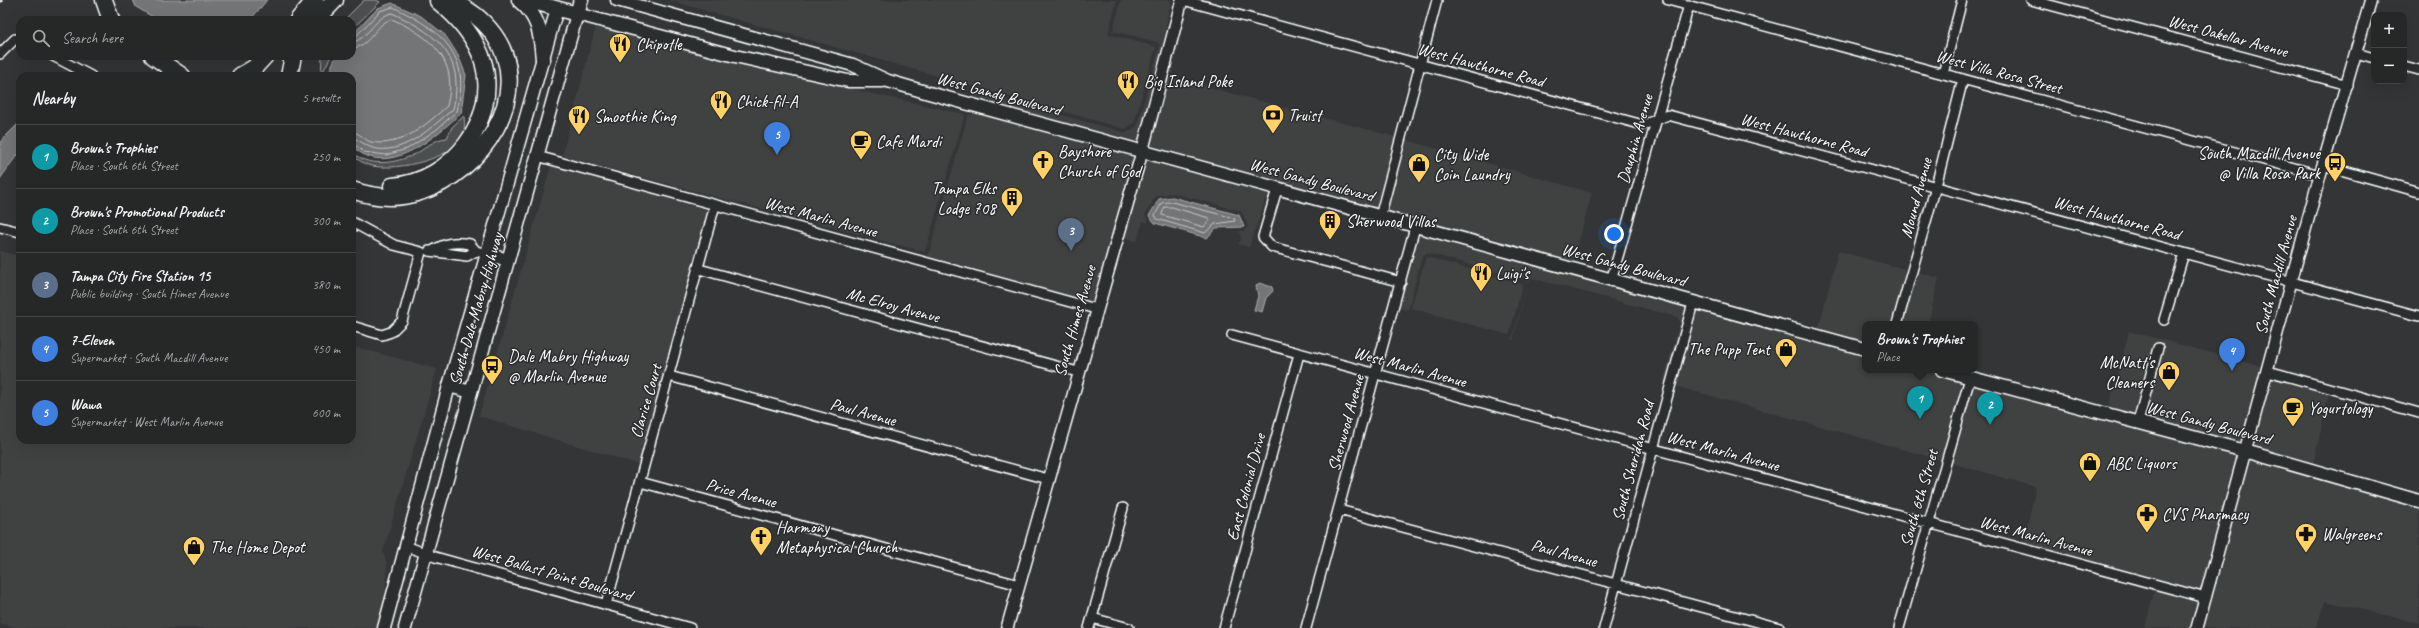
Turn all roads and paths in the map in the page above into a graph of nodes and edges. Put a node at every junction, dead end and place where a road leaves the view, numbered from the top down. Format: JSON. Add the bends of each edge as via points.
{"nodes":[{"id":1,"x":104,"y":0,"type":"edge"},
{"id":2,"x":315,"y":0,"type":"edge"},
{"id":3,"x":335,"y":0,"type":"edge"},
{"id":4,"x":436,"y":0,"type":"edge"},
{"id":5,"x":443,"y":0,"type":"edge"},
{"id":6,"x":518,"y":0,"type":"edge"},
{"id":7,"x":526,"y":0,"type":"edge"},
{"id":8,"x":581,"y":0,"type":"edge"},
{"id":9,"x":617,"y":0,"type":"edge"},
{"id":10,"x":1183,"y":0,"type":"edge"},
{"id":11,"x":1438,"y":0,"type":"edge"},
{"id":12,"x":1668,"y":0,"type":"edge"},
{"id":13,"x":1962,"y":0,"type":"edge"},
{"id":14,"x":2031,"y":0,"type":"edge"},
{"id":15,"x":2371,"y":0,"type":"edge"},
{"id":16,"x":558,"y":4,"type":"edge"},
{"id":17,"x":1689,"y":5,"type":"junction"},
{"id":18,"x":577,"y":14,"type":"junction"},
{"id":19,"x":110,"y":16,"type":"edge"},
{"id":20,"x":301,"y":16,"type":"edge"},
{"id":21,"x":320,"y":16,"type":"edge"},
{"id":22,"x":16,"y":39,"type":"edge"},
{"id":23,"x":2356,"y":53,"type":"junction"},
{"id":24,"x":0,"y":54,"type":"edge"},
{"id":25,"x":2371,"y":57,"type":"edge"},
{"id":26,"x":543,"y":59,"type":"junction"},
{"id":27,"x":61,"y":60,"type":"edge"},
{"id":28,"x":159,"y":60,"type":"edge"},
{"id":29,"x":261,"y":60,"type":"edge"},
{"id":30,"x":292,"y":60,"type":"edge"},
{"id":31,"x":1421,"y":65,"type":"junction"},
{"id":32,"x":2407,"y":67,"type":"edge"},
{"id":33,"x":2419,"y":70,"type":"edge"},
{"id":34,"x":84,"y":72,"type":"edge"},
{"id":35,"x":176,"y":72,"type":"edge"},
{"id":36,"x":247,"y":72,"type":"edge"},
{"id":37,"x":290,"y":72,"type":"edge"},
{"id":38,"x":1943,"y":74,"type":"junction"},
{"id":39,"x":1963,"y":79,"type":"junction"},
{"id":40,"x":888,"y":81,"type":"junction"},
{"id":41,"x":2348,"y":85,"type":"junction"},
{"id":42,"x":1657,"y":120,"type":"junction"},
{"id":43,"x":1142,"y":152,"type":"junction"},
{"id":44,"x":537,"y":156,"type":"junction"},
{"id":45,"x":2322,"y":170,"type":"junction"},
{"id":46,"x":356,"y":181,"type":"edge"},
{"id":47,"x":1936,"y":186,"type":"junction"},
{"id":48,"x":1276,"y":189,"type":"junction"},
{"id":49,"x":356,"y":191,"type":"edge"},
{"id":50,"x":2419,"y":192,"type":"edge"},
{"id":51,"x":715,"y":205,"type":"junction"},
{"id":52,"x":1380,"y":217,"type":"junction"},
{"id":53,"x":356,"y":224,"type":"edge"},
{"id":54,"x":0,"y":227,"type":"edge"},
{"id":55,"x":1415,"y":227,"type":"junction"},
{"id":56,"x":16,"y":231,"type":"edge"},
{"id":57,"x":432,"y":251,"type":"junction"},
{"id":58,"x":421,"y":252,"type":"junction"},
{"id":59,"x":481,"y":253,"type":"junction"},
{"id":60,"x":2184,"y":253,"type":"junction"},
{"id":61,"x":508,"y":260,"type":"junction"},
{"id":62,"x":699,"y":269,"type":"junction"},
{"id":63,"x":1611,"y":281,"type":"junction"},
{"id":64,"x":2292,"y":281,"type":"junction"},
{"id":65,"x":1401,"y":282,"type":"junction"},
{"id":66,"x":1693,"y":303,"type":"junction"},
{"id":67,"x":1096,"y":309,"type":"junction"},
{"id":68,"x":2419,"y":316,"type":"edge"},
{"id":69,"x":2164,"y":320,"type":"dead end"},
{"id":70,"x":1899,"y":321,"type":"edge"},
{"id":71,"x":356,"y":327,"type":"edge"},
{"id":72,"x":1232,"y":336,"type":"dead end"},
{"id":73,"x":1862,"y":348,"type":"edge"},
{"id":74,"x":2158,"y":348,"type":"dead end"},
{"id":75,"x":1299,"y":354,"type":"junction"},
{"id":76,"x":2268,"y":371,"type":"junction"},
{"id":77,"x":1078,"y":372,"type":"junction"},
{"id":78,"x":1952,"y":373,"type":"edge"},
{"id":79,"x":1376,"y":374,"type":"junction"},
{"id":80,"x":669,"y":376,"type":"junction"},
{"id":81,"x":1970,"y":378,"type":"junction"},
{"id":82,"x":449,"y":386,"type":"junction"},
{"id":83,"x":471,"y":392,"type":"junction"},
{"id":84,"x":2419,"y":413,"type":"edge"},
{"id":85,"x":2138,"y":422,"type":"junction"},
{"id":86,"x":1653,"y":449,"type":"junction"},
{"id":87,"x":2245,"y":451,"type":"junction"},
{"id":88,"x":1048,"y":479,"type":"junction"},
{"id":89,"x":640,"y":482,"type":"junction"},
{"id":90,"x":2419,"y":501,"type":"edge"},
{"id":91,"x":1123,"y":508,"type":"dead end"},
{"id":92,"x":1339,"y":510,"type":"junction"},
{"id":93,"x":1928,"y":524,"type":"junction"},
{"id":94,"x":406,"y":546,"type":"junction"},
{"id":95,"x":426,"y":553,"type":"junction"},
{"id":96,"x":1616,"y":583,"type":"junction"},
{"id":97,"x":1019,"y":586,"type":"junction"},
{"id":98,"x":2206,"y":598,"type":"junction"},
{"id":99,"x":606,"y":605,"type":"junction"},
{"id":100,"x":1092,"y":618,"type":"junction"},
{"id":101,"x":384,"y":628,"type":"edge"},
{"id":102,"x":405,"y":628,"type":"edge"},
{"id":103,"x":690,"y":628,"type":"edge"},
{"id":104,"x":1007,"y":628,"type":"edge"},
{"id":105,"x":1089,"y":628,"type":"edge"},
{"id":106,"x":1129,"y":628,"type":"edge"},
{"id":107,"x":1224,"y":628,"type":"edge"},
{"id":108,"x":1306,"y":628,"type":"edge"},
{"id":109,"x":1604,"y":628,"type":"edge"},
{"id":110,"x":1780,"y":628,"type":"edge"},
{"id":111,"x":1899,"y":628,"type":"edge"},
{"id":112,"x":2197,"y":628,"type":"edge"}],
"edges":[{"from":1,"to":19,"type":"highway"},
{"from":2,"to":20,"type":"highway"},
{"from":3,"to":21,"type":"highway"},
{"from":4,"to":46,"type":"highway","via":[[457,18],[479,50],[486,78],[486,98],[481,118],[471,139],[442,169],[404,185],[383,187]]},
{"from":5,"to":49,"type":"highway","via":[[467,9],[489,28],[503,51],[510,76],[503,113],[493,132],[466,165],[430,189],[389,198]]},
{"from":6,"to":26,"type":"main road","via":[[537,20],[542,39]]},
{"from":7,"to":16,"type":"main road","name":"West Gandy Boulevard"},
{"from":8,"to":18,"type":"main road","name":"South Dale Mabry Highway"},
{"from":9,"to":40,"type":"main road","name":"West Gandy Boulevard","via":[[853,65]]},
{"from":10,"to":31,"type":"street","name":"West Hawthorne Road"},
{"from":10,"to":43,"type":"street","name":"South Himes Avenue"},
{"from":11,"to":31,"type":"street"},
{"from":12,"to":17,"type":"street","name":"West Villa Rosa Street"},
{"from":13,"to":38,"type":"street"},
{"from":14,"to":41,"type":"street","name":"West Oakellar Avenue"},
{"from":15,"to":23,"type":"street","name":"South Macdill Avenue"},
{"from":16,"to":18,"type":"main road","name":"West Gandy Boulevard"},
{"from":16,"to":26,"type":"main road","name":"South Dale Mabry Highway"},
{"from":17,"to":38,"type":"street","name":"West Villa Rosa Street"},
{"from":17,"to":42,"type":"street","name":"Dauphin Avenue"},
{"from":18,"to":40,"type":"main road","name":"West Gandy Boulevard","via":[[735,56],[848,81]]},
{"from":18,"to":44,"type":"main road","name":"South Dale Mabry Highway"},
{"from":22,"to":24,"type":"street"},
{"from":23,"to":25,"type":"street"},
{"from":23,"to":41,"type":"street","name":"South Macdill Avenue"},
{"from":26,"to":59,"type":"main road","name":"South Dale Mabry Highway"},
{"from":27,"to":34,"type":"street"},
{"from":28,"to":35,"type":"highway"},
{"from":29,"to":36,"type":"highway"},
{"from":30,"to":37,"type":"highway"},
{"from":31,"to":42,"type":"street","name":"West Hawthorne Road","via":[[1643,125]]},
{"from":31,"to":52,"type":"street"},
{"from":32,"to":33,"type":"street"},
{"from":38,"to":39,"type":"street","name":"West Villa Rosa Street"},
{"from":39,"to":45,"type":"street","name":"West Villa Rosa Street"},
{"from":39,"to":47,"type":"street","name":"Mound Avenue"},
{"from":40,"to":43,"type":"main road","name":"West Gandy Boulevard"},
{"from":41,"to":45,"type":"street","name":"South Macdill Avenue"},
{"from":42,"to":47,"type":"street","name":"West Hawthorne Road","via":[[1668,115]]},
{"from":42,"to":63,"type":"street","name":"Dauphin Avenue"},
{"from":43,"to":48,"type":"main road","name":"West Gandy Boulevard"},
{"from":43,"to":67,"type":"street","name":"South Himes Avenue"},
{"from":44,"to":51,"type":"street","name":"West Marlin Avenue"},
{"from":44,"to":61,"type":"main road","name":"South Dale Mabry Highway"},
{"from":45,"to":50,"type":"street","name":"West Villa Rosa Street"},
{"from":45,"to":64,"type":"street","name":"South Macdill Avenue"},
{"from":47,"to":60,"type":"street","name":"West Hawthorne Road"},
{"from":47,"to":70,"type":"street","name":"Mound Avenue"},
{"from":48,"to":52,"type":"main road","name":"West Gandy Boulevard"},
{"from":48,"to":65,"type":"street","via":[[1263,237],[1272,247]]},
{"from":51,"to":62,"type":"street","name":"Clarice Court"},
{"from":51,"to":67,"type":"street","name":"West Marlin Avenue"},
{"from":52,"to":55,"type":"main road","name":"West Gandy Boulevard"},
{"from":53,"to":58,"type":"street","via":[[394,244]]},
{"from":54,"to":56,"type":"street"},
{"from":55,"to":63,"type":"main road","name":"West Gandy Boulevard"},
{"from":55,"to":65,"type":"street","name":"Sherwood Avenue"},
{"from":57,"to":58,"type":"street"},
{"from":57,"to":59,"type":"street","via":[[467,256]]},
{"from":57,"to":59,"type":"street","via":[[444,244],[457,242],[470,244]]},
{"from":58,"to":71,"type":"street","via":[[402,321],[391,332],[382,334]]},
{"from":59,"to":61,"type":"main road"},
{"from":59,"to":82,"type":"main road","name":"South Dale Mabry Highway"},
{"from":60,"to":64,"type":"street","name":"West Hawthorne Road"},
{"from":60,"to":69,"type":"street"},
{"from":61,"to":83,"type":"main road","name":"South Dale Mabry Highway"},
{"from":62,"to":77,"type":"street","name":"Mc Elroy Avenue"},
{"from":62,"to":80,"type":"street","name":"Clarice Court"},
{"from":63,"to":66,"type":"main road","name":"West Gandy Boulevard"},
{"from":64,"to":68,"type":"street","name":"West Hawthorne Road"},
{"from":64,"to":76,"type":"street","name":"South Macdill Avenue"},
{"from":65,"to":79,"type":"street","name":"Sherwood Avenue"},
{"from":66,"to":73,"type":"main road","name":"West Gandy Boulevard"},
{"from":66,"to":86,"type":"street","name":"South Sheridan Road"},
{"from":67,"to":77,"type":"street","name":"South Himes Avenue"},
{"from":72,"to":75,"type":"street","name":"West Marlin Avenue"},
{"from":74,"to":85,"type":"street"},
{"from":75,"to":79,"type":"street","name":"West Marlin Avenue"},
{"from":75,"to":107,"type":"street","name":"East Colonial Drive"},
{"from":76,"to":84,"type":"street"},
{"from":76,"to":87,"type":"street","name":"South Macdill Avenue"},
{"from":77,"to":88,"type":"street","name":"South Himes Avenue"},
{"from":78,"to":81,"type":"main road","name":"West Gandy Boulevard"},
{"from":79,"to":86,"type":"street","name":"West Marlin Avenue"},
{"from":79,"to":92,"type":"street","name":"Sherwood Avenue"},
{"from":80,"to":88,"type":"street","name":"Paul Avenue"},
{"from":80,"to":89,"type":"street","name":"Clarice Court"},
{"from":81,"to":85,"type":"main road","name":"West Gandy Boulevard"},
{"from":81,"to":93,"type":"street","name":"South 6th Street"},
{"from":82,"to":83,"type":"main road"},
{"from":82,"to":94,"type":"main road","name":"South Dale Mabry Highway"},
{"from":83,"to":95,"type":"main road","name":"South Dale Mabry Highway"},
{"from":85,"to":87,"type":"main road","name":"West Gandy Boulevard"},
{"from":86,"to":93,"type":"street","name":"West Marlin Avenue"},
{"from":86,"to":96,"type":"street","name":"South Sheridan Road"},
{"from":87,"to":90,"type":"main road","name":"West Gandy Boulevard"},
{"from":87,"to":98,"type":"street","name":"South Macdill Avenue"},
{"from":88,"to":97,"type":"street","name":"South Himes Avenue"},
{"from":89,"to":97,"type":"street","name":"Price Avenue"},
{"from":89,"to":99,"type":"street","name":"Clarice Court"},
{"from":91,"to":100,"type":"street"},
{"from":92,"to":96,"type":"street","name":"Paul Avenue"},
{"from":92,"to":108,"type":"street","name":"Sherwood Avenue"},
{"from":93,"to":98,"type":"street","name":"West Marlin Avenue"},
{"from":93,"to":111,"type":"street","name":"South 6th Street"},
{"from":94,"to":95,"type":"street","name":"West Ballast Point Boulevard"},
{"from":94,"to":101,"type":"main road","name":"South Dale Mabry Highway"},
{"from":95,"to":99,"type":"street","name":"West Ballast Point Boulevard"},
{"from":95,"to":102,"type":"main road","name":"South Dale Mabry Highway"},
{"from":96,"to":109,"type":"street","name":"South Sheridan Road"},
{"from":96,"to":110,"type":"street","name":"Paul Avenue"},
{"from":97,"to":104,"type":"street","name":"South Himes Avenue"},
{"from":98,"to":112,"type":"street","name":"South Macdill Avenue"},
{"from":99,"to":103,"type":"street","name":"West Ballast Point Boulevard"},
{"from":100,"to":105,"type":"street"},
{"from":100,"to":106,"type":"street"}]}
